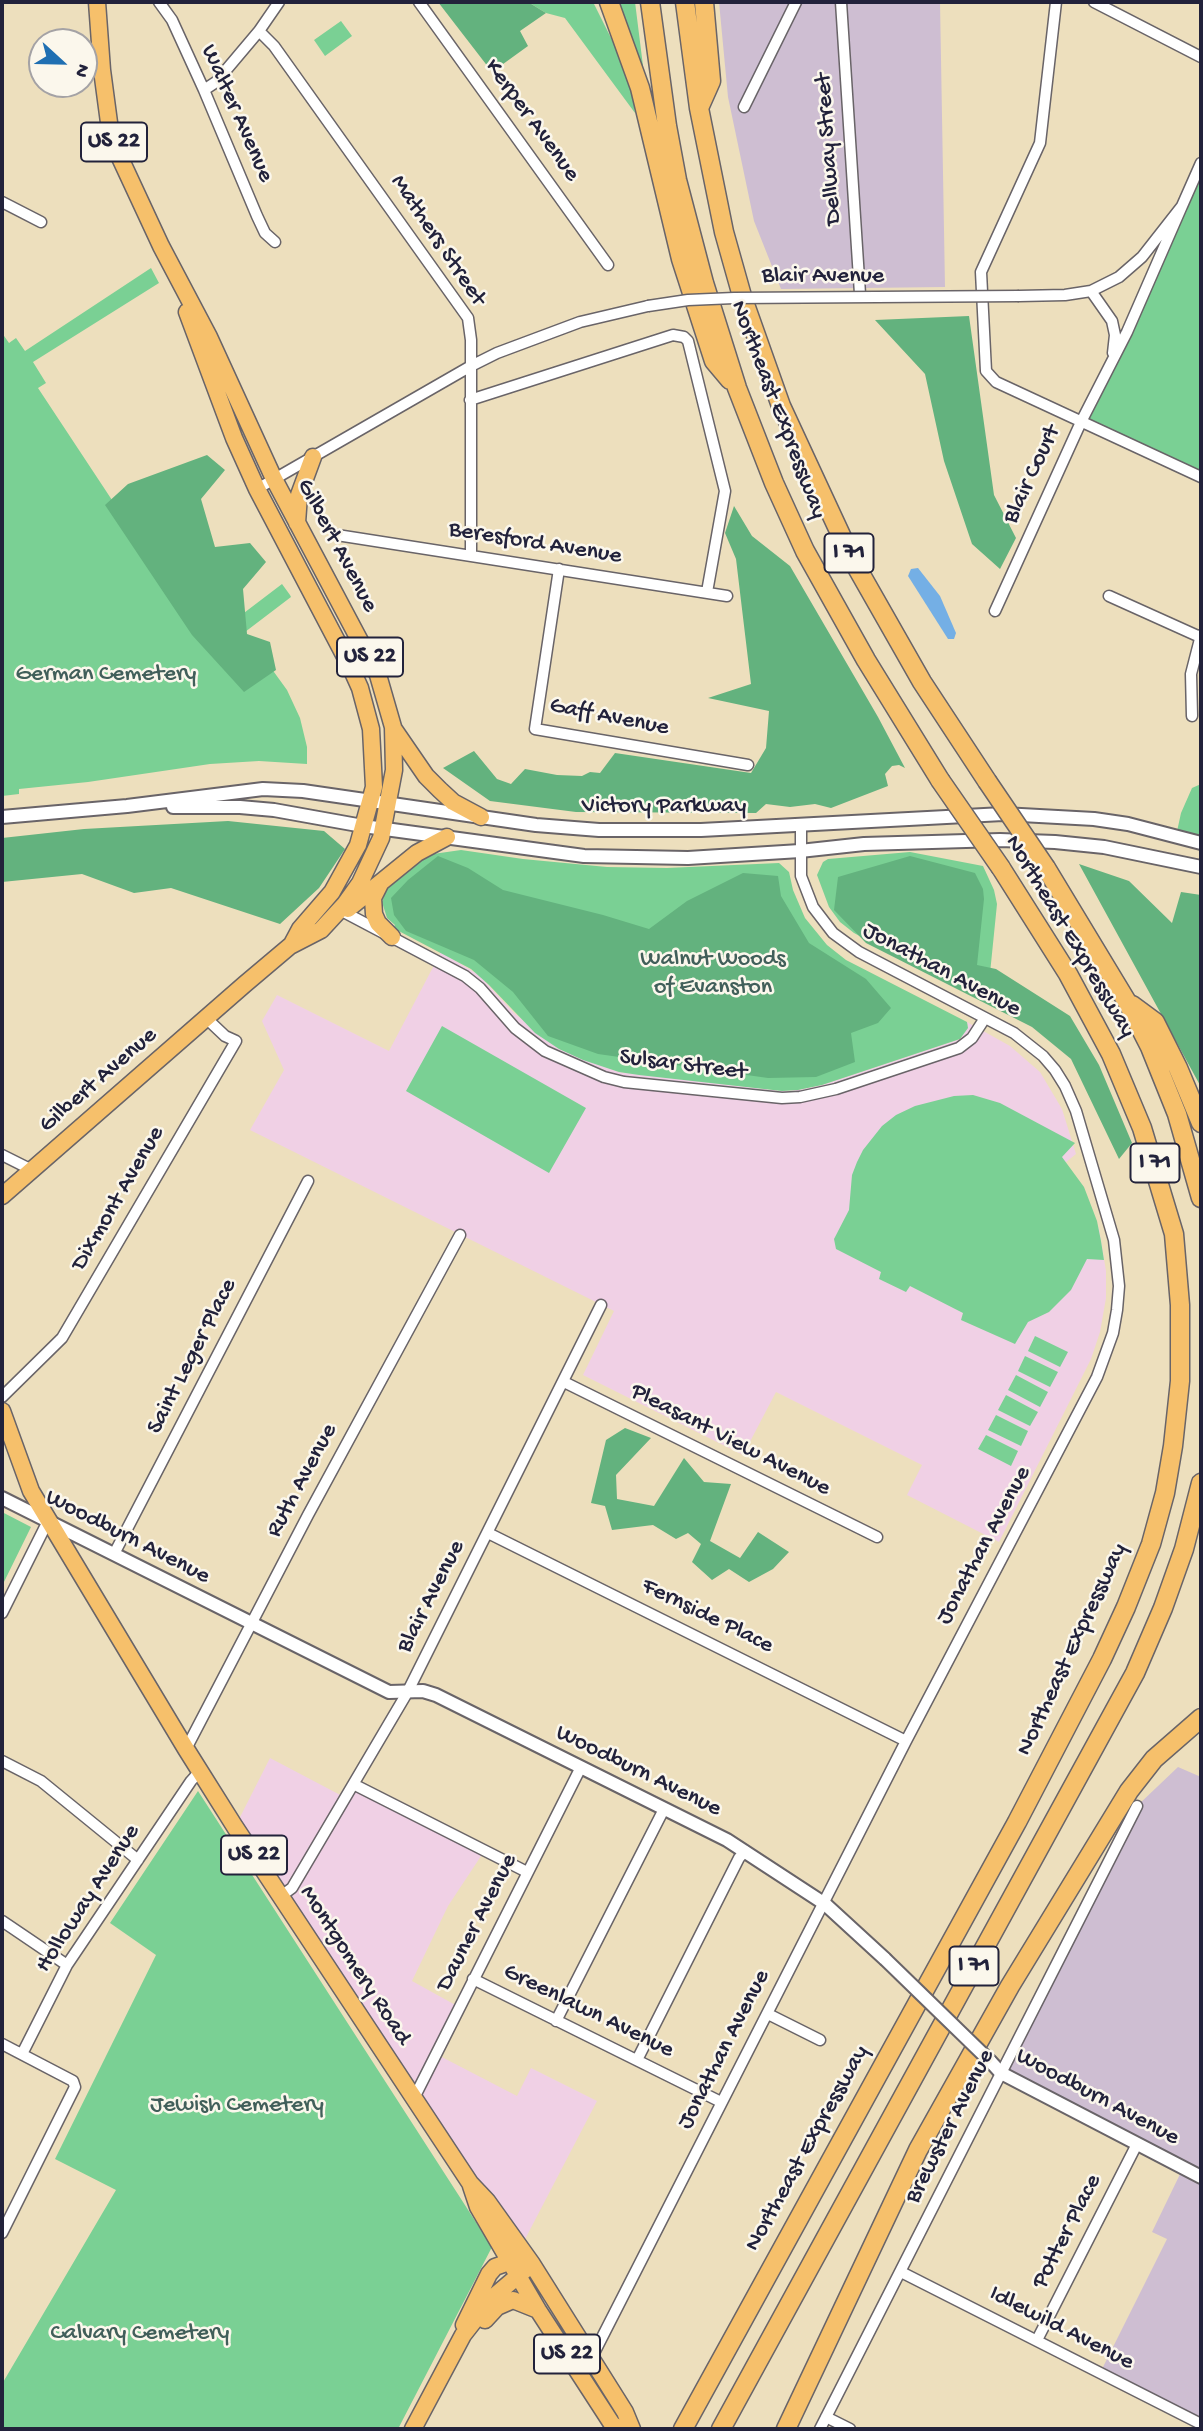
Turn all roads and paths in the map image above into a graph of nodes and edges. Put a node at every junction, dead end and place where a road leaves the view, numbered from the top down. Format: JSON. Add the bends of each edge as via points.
{"nodes":[{"id":1,"x":97,"y":2,"type":"edge"},
{"id":2,"x":159,"y":2,"type":"edge"},
{"id":3,"x":279,"y":2,"type":"edge"},
{"id":4,"x":419,"y":2,"type":"edge"},
{"id":5,"x":609,"y":2,"type":"edge"},
{"id":6,"x":650,"y":2,"type":"edge"},
{"id":7,"x":685,"y":2,"type":"edge"},
{"id":8,"x":704,"y":2,"type":"edge"},
{"id":9,"x":796,"y":2,"type":"edge"},
{"id":10,"x":841,"y":2,"type":"edge"},
{"id":11,"x":1056,"y":2,"type":"edge"},
{"id":12,"x":1094,"y":2,"type":"edge"},
{"id":13,"x":259,"y":31,"type":"junction"},
{"id":14,"x":1201,"y":57,"type":"edge"},
{"id":15,"x":204,"y":90,"type":"junction"},
{"id":16,"x":744,"y":107,"type":"dead end"},
{"id":17,"x":699,"y":108,"type":"junction"},
{"id":18,"x":1201,"y":163,"type":"edge"},
{"id":19,"x":2,"y":202,"type":"edge"},
{"id":20,"x":1182,"y":206,"type":"junction"},
{"id":21,"x":41,"y":222,"type":"dead end"},
{"id":22,"x":275,"y":242,"type":"dead end"},
{"id":23,"x":608,"y":265,"type":"dead end"},
{"id":24,"x":173,"y":271,"type":"junction"},
{"id":25,"x":1091,"y":291,"type":"junction"},
{"id":26,"x":860,"y":294,"type":"dead end"},
{"id":27,"x":1112,"y":358,"type":"junction"},
{"id":28,"x":471,"y":366,"type":"junction"},
{"id":29,"x":737,"y":388,"type":"junction"},
{"id":30,"x":470,"y":400,"type":"junction"},
{"id":31,"x":1081,"y":422,"type":"junction"},
{"id":32,"x":313,"y":457,"type":"junction"},
{"id":33,"x":1201,"y":477,"type":"edge"},
{"id":34,"x":274,"y":479,"type":"junction"},
{"id":35,"x":257,"y":489,"type":"junction"},
{"id":36,"x":297,"y":523,"type":"junction"},
{"id":37,"x":337,"y":535,"type":"dead end"},
{"id":38,"x":471,"y":554,"type":"junction"},
{"id":39,"x":559,"y":569,"type":"junction"},
{"id":40,"x":707,"y":592,"type":"junction"},
{"id":41,"x":727,"y":596,"type":"dead end"},
{"id":42,"x":1109,"y":596,"type":"dead end"},
{"id":43,"x":995,"y":611,"type":"dead end"},
{"id":44,"x":1201,"y":636,"type":"edge"},
{"id":45,"x":1192,"y":716,"type":"dead end"},
{"id":46,"x":393,"y":727,"type":"junction"},
{"id":47,"x":748,"y":765,"type":"dead end"},
{"id":48,"x":370,"y":802,"type":"junction"},
{"id":49,"x":389,"y":805,"type":"junction"},
{"id":50,"x":127,"y":806,"type":"junction"},
{"id":51,"x":2,"y":817,"type":"edge"},
{"id":52,"x":481,"y":817,"type":"junction"},
{"id":53,"x":801,"y":825,"type":"junction"},
{"id":54,"x":363,"y":826,"type":"junction"},
{"id":55,"x":383,"y":829,"type":"junction"},
{"id":56,"x":447,"y":837,"type":"junction"},
{"id":57,"x":1201,"y":843,"type":"edge"},
{"id":58,"x":800,"y":851,"type":"junction"},
{"id":59,"x":1201,"y":867,"type":"edge"},
{"id":60,"x":380,"y":884,"type":"junction"},
{"id":61,"x":324,"y":902,"type":"junction"},
{"id":62,"x":341,"y":911,"type":"junction"},
{"id":63,"x":392,"y":937,"type":"junction"},
{"id":64,"x":290,"y":946,"type":"junction"},
{"id":65,"x":1127,"y":1002,"type":"junction"},
{"id":66,"x":206,"y":1018,"type":"junction"},
{"id":67,"x":985,"y":1018,"type":"junction"},
{"id":68,"x":1201,"y":1123,"type":"edge"},
{"id":69,"x":2,"y":1155,"type":"edge"},
{"id":70,"x":32,"y":1170,"type":"junction"},
{"id":71,"x":308,"y":1181,"type":"dead end"},
{"id":72,"x":2,"y":1196,"type":"edge"},
{"id":73,"x":1201,"y":1198,"type":"edge"},
{"id":74,"x":460,"y":1234,"type":"dead end"},
{"id":75,"x":601,"y":1305,"type":"dead end"},
{"id":76,"x":564,"y":1382,"type":"junction"},
{"id":77,"x":2,"y":1397,"type":"edge"},
{"id":78,"x":2,"y":1411,"type":"edge"},
{"id":79,"x":1201,"y":1483,"type":"edge"},
{"id":80,"x":2,"y":1498,"type":"edge"},
{"id":81,"x":48,"y":1521,"type":"junction"},
{"id":82,"x":488,"y":1533,"type":"junction"},
{"id":83,"x":877,"y":1537,"type":"dead end"},
{"id":84,"x":114,"y":1554,"type":"junction"},
{"id":85,"x":2,"y":1613,"type":"edge"},
{"id":86,"x":251,"y":1624,"type":"junction"},
{"id":87,"x":407,"y":1693,"type":"junction"},
{"id":88,"x":1201,"y":1718,"type":"edge"},
{"id":89,"x":906,"y":1741,"type":"junction"},
{"id":90,"x":186,"y":1749,"type":"junction"},
{"id":91,"x":2,"y":1761,"type":"edge"},
{"id":92,"x":581,"y":1767,"type":"junction"},
{"id":93,"x":200,"y":1771,"type":"junction"},
{"id":94,"x":355,"y":1785,"type":"junction"},
{"id":95,"x":1138,"y":1806,"type":"dead end"},
{"id":96,"x":664,"y":1809,"type":"junction"},
{"id":97,"x":745,"y":1851,"type":"junction"},
{"id":98,"x":138,"y":1860,"type":"junction"},
{"id":99,"x":527,"y":1872,"type":"junction"},
{"id":100,"x":281,"y":1896,"type":"junction"},
{"id":101,"x":825,"y":1904,"type":"junction"},
{"id":102,"x":2,"y":1921,"type":"edge"},
{"id":103,"x":67,"y":1965,"type":"junction"},
{"id":104,"x":473,"y":1979,"type":"junction"},
{"id":105,"x":768,"y":2014,"type":"junction"},
{"id":106,"x":556,"y":2021,"type":"junction"},
{"id":107,"x":820,"y":2040,"type":"dead end"},
{"id":108,"x":2,"y":2044,"type":"edge"},
{"id":109,"x":22,"y":2054,"type":"junction"},
{"id":110,"x":637,"y":2060,"type":"junction"},
{"id":111,"x":1001,"y":2073,"type":"junction"},
{"id":112,"x":414,"y":2098,"type":"junction"},
{"id":113,"x":721,"y":2102,"type":"junction"},
{"id":114,"x":1137,"y":2144,"type":"junction"},
{"id":115,"x":1201,"y":2177,"type":"edge"},
{"id":116,"x":3,"y":2225,"type":"edge"},
{"id":117,"x":522,"y":2264,"type":"junction"},
{"id":118,"x":901,"y":2272,"type":"junction"},
{"id":119,"x":538,"y":2310,"type":"junction"},
{"id":120,"x":1037,"y":2340,"type":"junction"},
{"id":121,"x":591,"y":2359,"type":"junction"},
{"id":122,"x":441,"y":2377,"type":"junction"},
{"id":123,"x":826,"y":2417,"type":"junction"},
{"id":124,"x":1201,"y":2424,"type":"edge"},
{"id":125,"x":413,"y":2429,"type":"edge"},
{"id":126,"x":619,"y":2429,"type":"edge"},
{"id":127,"x":632,"y":2429,"type":"edge"},
{"id":128,"x":683,"y":2429,"type":"edge"},
{"id":129,"x":720,"y":2429,"type":"edge"},
{"id":130,"x":786,"y":2429,"type":"edge"},
{"id":131,"x":820,"y":2429,"type":"edge"},
{"id":132,"x":850,"y":2429,"type":"edge"}],
"edges":[{"from":1,"to":24,"type":"main road","name":"Gilbert Avenue","number":"US 22","via":[[110,130]]},
{"from":2,"to":15,"type":"street","name":"Walter Avenue"},
{"from":3,"to":13,"type":"street"},
{"from":4,"to":23,"type":"street","name":"Kerper Avenue"},
{"from":5,"to":29,"type":"highway","via":[[640,88],[681,259],[714,362]]},
{"from":6,"to":29,"type":"highway","name":"Northeast Expressway","number":"I 71","via":[[677,180]]},
{"from":7,"to":17,"type":"highway","name":"Northeast Expressway","number":"I 71"},
{"from":8,"to":17,"type":"highway","via":[[711,81]]},
{"from":9,"to":16,"type":"street"},
{"from":10,"to":26,"type":"street","name":"Dellway Street"},
{"from":11,"to":31,"type":"street","via":[[1040,143],[981,272],[986,372],[996,383]]},
{"from":12,"to":14,"type":"street"},
{"from":13,"to":15,"type":"street"},
{"from":13,"to":28,"type":"street","name":"Mathers Street","via":[[468,318]]},
{"from":15,"to":22,"type":"street","name":"Walter Avenue","via":[[257,216]]},
{"from":17,"to":65,"type":"highway","name":"Northeast Expressway","number":"I 71","bridge":true,"via":[[742,296],[781,406],[825,506],[922,682],[1046,868]]},
{"from":18,"to":20,"type":"street","name":"Blair Avenue"},
{"from":19,"to":21,"type":"street"},
{"from":20,"to":25,"type":"street","name":"Blair Avenue","via":[[1142,257],[1119,277]]},
{"from":20,"to":27,"type":"street","name":"Blair Court"},
{"from":24,"to":34,"type":"main road","name":"Gilbert Avenue","number":"US 22","via":[[209,337]]},
{"from":24,"to":35,"type":"main road","name":"Gilbert Avenue","number":"US 22","via":[[229,427]]},
{"from":25,"to":27,"type":"street","name":"Blair Court","via":[[1112,321]]},
{"from":25,"to":28,"type":"street","name":"Blair Avenue","bridge":true,"via":[[688,300],[580,322]]},
{"from":27,"to":31,"type":"street","name":"Blair Court"},
{"from":28,"to":30,"type":"street","name":"Mathers Street"},
{"from":28,"to":32,"type":"street","name":"Blair Avenue"},
{"from":29,"to":128,"type":"highway","name":"Northeast Expressway","number":"I 71","bridge":true,"via":[[805,551],[866,660],[1068,974],[1111,1054],[1142,1128],[1174,1234],[1181,1381],[1165,1493],[1146,1557],[1102,1659]]},
{"from":30,"to":38,"type":"street","name":"Mathers Street"},
{"from":30,"to":40,"type":"street","via":[[673,335],[684,337],[725,491]]},
{"from":31,"to":33,"type":"street"},
{"from":31,"to":43,"type":"street","name":"Blair Court"},
{"from":32,"to":34,"type":"street","name":"Blair Avenue"},
{"from":32,"to":36,"type":"main road","via":[[299,495]]},
{"from":34,"to":35,"type":"street","name":"Blair Avenue"},
{"from":34,"to":36,"type":"main road","name":"Gilbert Avenue","number":"US 22"},
{"from":35,"to":48,"type":"main road","name":"Gilbert Avenue","number":"US 22","via":[[360,688],[374,746]]},
{"from":36,"to":46,"type":"main road","name":"Gilbert Avenue","number":"US 22","via":[[370,657]]},
{"from":37,"to":38,"type":"street","name":"Beresford Avenue"},
{"from":38,"to":39,"type":"street","name":"Beresford Avenue"},
{"from":39,"to":40,"type":"street","name":"Beresford Avenue"},
{"from":39,"to":47,"type":"street","name":"Gaff Avenue","via":[[535,729]]},
{"from":40,"to":41,"type":"street","name":"Beresford Avenue"},
{"from":42,"to":44,"type":"street"},
{"from":44,"to":45,"type":"street","via":[[1191,674]]},
{"from":46,"to":49,"type":"main road","name":"Gilbert Avenue","number":"US 22"},
{"from":46,"to":52,"type":"main road","via":[[426,776],[453,802]]},
{"from":48,"to":49,"type":"street","name":"Victory Parkway"},
{"from":48,"to":50,"type":"street","name":"Victory Parkway","via":[[263,789]]},
{"from":48,"to":54,"type":"main road","name":"Gilbert Avenue","number":"US 22"},
{"from":49,"to":52,"type":"street","name":"Victory Parkway"},
{"from":49,"to":55,"type":"main road","name":"Gilbert Avenue","number":"US 22"},
{"from":50,"to":51,"type":"street","name":"Victory Parkway"},
{"from":50,"to":54,"type":"street","name":"Victory Parkway","via":[[240,807]]},
{"from":52,"to":53,"type":"street","name":"Victory Parkway","via":[[599,830]]},
{"from":53,"to":57,"type":"street","name":"Victory Parkway","via":[[1003,814],[1094,819]]},
{"from":53,"to":58,"type":"street","name":"Jonathan Avenue"},
{"from":54,"to":55,"type":"street","name":"Victory Parkway"},
{"from":54,"to":61,"type":"main road","name":"Gilbert Avenue","number":"US 22","via":[[352,858]]},
{"from":55,"to":56,"type":"street","name":"Victory Parkway"},
{"from":55,"to":62,"type":"main road","name":"Gilbert Avenue","number":"US 22","via":[[360,883]]},
{"from":56,"to":58,"type":"street","name":"Victory Parkway","via":[[631,858]]},
{"from":56,"to":60,"type":"main road","via":[[417,853]]},
{"from":58,"to":59,"type":"street","name":"Victory Parkway","via":[[938,840],[1055,842]]},
{"from":58,"to":67,"type":"street","name":"Jonathan Avenue","via":[[806,894],[833,933],[859,953]]},
{"from":60,"to":62,"type":"main road"},
{"from":60,"to":63,"type":"main road","via":[[373,898],[374,914]]},
{"from":61,"to":62,"type":"street","name":"Sulsar Street"},
{"from":61,"to":64,"type":"main road","name":"Gilbert Avenue","number":"US 22"},
{"from":62,"to":63,"type":"street","name":"Sulsar Street"},
{"from":62,"to":64,"type":"main road","name":"Gilbert Avenue","number":"US 22","via":[[321,930]]},
{"from":63,"to":67,"type":"street","name":"Sulsar Street","via":[[465,976],[515,1028],[545,1051],[624,1082],[782,1098],[818,1094],[959,1048]]},
{"from":64,"to":66,"type":"main road","name":"Gilbert Avenue","number":"US 22"},
{"from":65,"to":68,"type":"highway","via":[[1155,1022]]},
{"from":65,"to":73,"type":"highway","name":"Northeast Expressway","number":"I 71","via":[[1165,1082]]},
{"from":66,"to":70,"type":"main road","name":"Gilbert Avenue","number":"US 22"},
{"from":66,"to":77,"type":"street","name":"Dixmont Avenue","via":[[236,1041],[62,1338]]},
{"from":67,"to":89,"type":"street","name":"Jonathan Avenue","via":[[1043,1056],[1073,1102],[1114,1240],[1117,1310],[1097,1377]]},
{"from":69,"to":70,"type":"street"},
{"from":70,"to":72,"type":"main road","name":"Gilbert Avenue","number":"US 22"},
{"from":71,"to":84,"type":"street","name":"Saint Leger Place"},
{"from":74,"to":86,"type":"street","name":"Ruth Avenue"},
{"from":75,"to":76,"type":"street","name":"Blair Avenue"},
{"from":76,"to":82,"type":"street","name":"Blair Avenue"},
{"from":76,"to":83,"type":"street","name":"Pleasant View Avenue"},
{"from":78,"to":81,"type":"main road","number":"US 22","via":[[31,1491]]},
{"from":79,"to":129,"type":"highway","number":"I 71","via":[[1184,1549],[1135,1673]]},
{"from":80,"to":81,"type":"street","name":"Woodburn Avenue"},
{"from":81,"to":84,"type":"street","name":"Woodburn Avenue"},
{"from":81,"to":85,"type":"street"},
{"from":81,"to":90,"type":"main road","name":"Montgomery Road","number":"US 22"},
{"from":82,"to":87,"type":"street","name":"Blair Avenue"},
{"from":82,"to":89,"type":"street","name":"Fernside Place"},
{"from":84,"to":86,"type":"street","name":"Woodburn Avenue"},
{"from":86,"to":87,"type":"street","name":"Woodburn Avenue","via":[[389,1692]]},
{"from":86,"to":90,"type":"street","name":"Ruth Avenue"},
{"from":87,"to":92,"type":"street","name":"Woodburn Avenue","via":[[436,1695]]},
{"from":87,"to":94,"type":"street","name":"Blair Avenue"},
{"from":88,"to":130,"type":"highway","via":[[1154,1759],[1129,1791],[1010,1986],[918,2150]]},
{"from":89,"to":101,"type":"street","name":"Jonathan Avenue"},
{"from":90,"to":93,"type":"main road","name":"Montgomery Road","number":"US 22"},
{"from":91,"to":98,"type":"street","via":[[41,1781]]},
{"from":92,"to":96,"type":"street","name":"Woodburn Avenue"},
{"from":92,"to":99,"type":"street","name":"Dauner Avenue"},
{"from":93,"to":98,"type":"street","name":"Holloway Avenue"},
{"from":93,"to":100,"type":"main road","name":"Montgomery Road","number":"US 22"},
{"from":94,"to":99,"type":"street"},
{"from":94,"to":100,"type":"street","name":"Blair Avenue","via":[[292,1888]]},
{"from":95,"to":111,"type":"street","name":"Brewster Avenue"},
{"from":96,"to":97,"type":"street","name":"Woodburn Avenue"},
{"from":96,"to":106,"type":"street"},
{"from":97,"to":101,"type":"street","name":"Woodburn Avenue"},
{"from":97,"to":110,"type":"street"},
{"from":98,"to":103,"type":"street","name":"Holloway Avenue"},
{"from":99,"to":104,"type":"street","name":"Dauner Avenue"},
{"from":100,"to":112,"type":"main road","name":"Montgomery Road","number":"US 22"},
{"from":101,"to":105,"type":"street","name":"Jonathan Avenue"},
{"from":101,"to":111,"type":"street","name":"Woodburn Avenue","bridge":true},
{"from":102,"to":103,"type":"street"},
{"from":103,"to":109,"type":"street","name":"Holloway Avenue"},
{"from":104,"to":106,"type":"street","name":"Greenlawn Avenue"},
{"from":104,"to":112,"type":"street","name":"Dauner Avenue"},
{"from":105,"to":107,"type":"street"},
{"from":105,"to":113,"type":"street","name":"Jonathan Avenue"},
{"from":106,"to":110,"type":"street","name":"Greenlawn Avenue"},
{"from":108,"to":109,"type":"street"},
{"from":109,"to":116,"type":"street","via":[[73,2081],[75,2087]]},
{"from":110,"to":113,"type":"street","name":"Greenlawn Avenue"},
{"from":111,"to":114,"type":"street","name":"Woodburn Avenue"},
{"from":111,"to":118,"type":"street","name":"Brewster Avenue"},
{"from":112,"to":117,"type":"main road","name":"Montgomery Road","number":"US 22","via":[[487,2201]]},
{"from":113,"to":121,"type":"street","name":"Jonathan Avenue"},
{"from":114,"to":115,"type":"street","name":"Woodburn Avenue"},
{"from":114,"to":120,"type":"street","name":"Potter Place"},
{"from":117,"to":119,"type":"main road","name":"Montgomery Road","number":"US 22"},
{"from":117,"to":121,"type":"main road","name":"Montgomery Road","number":"US 22"},
{"from":117,"to":122,"type":"main road","via":[[463,2335]]},
{"from":118,"to":120,"type":"street","name":"Idlewild Avenue"},
{"from":118,"to":123,"type":"street","name":"Brewster Avenue"},
{"from":119,"to":122,"type":"main road","via":[[513,2300],[497,2307]]},
{"from":119,"to":126,"type":"main road","name":"Montgomery Road","number":"US 22"},
{"from":120,"to":124,"type":"street","name":"Idlewild Avenue"},
{"from":121,"to":127,"type":"main road","name":"Montgomery Road","number":"US 22"},
{"from":122,"to":125,"type":"main road"},
{"from":123,"to":131,"type":"street","name":"Brewster Avenue"},
{"from":123,"to":132,"type":"street"}]}
